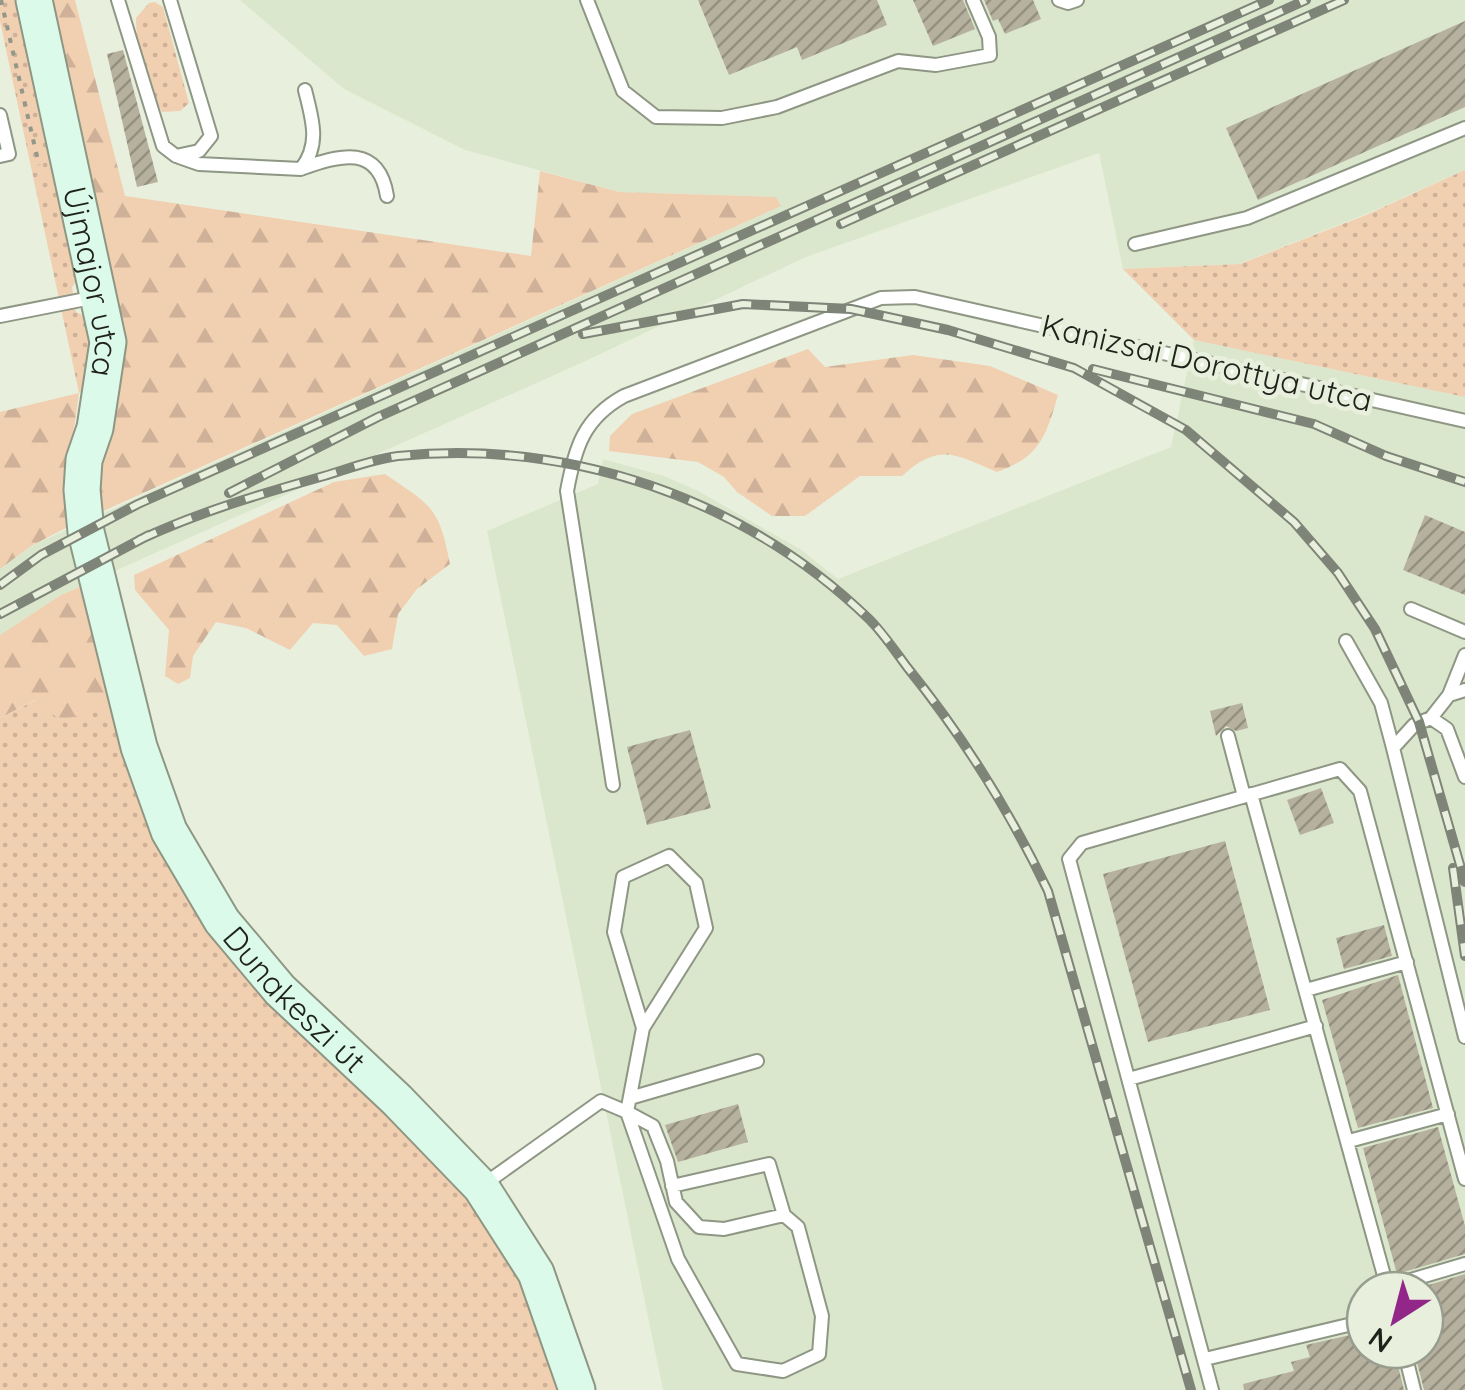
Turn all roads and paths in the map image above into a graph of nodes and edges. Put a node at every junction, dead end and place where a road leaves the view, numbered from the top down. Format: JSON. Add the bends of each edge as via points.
{"nodes":[{"id":1,"x":1,"y":0,"type":"edge"},
{"id":2,"x":34,"y":0,"type":"edge"},
{"id":3,"x":118,"y":0,"type":"edge"},
{"id":4,"x":170,"y":0,"type":"edge"},
{"id":5,"x":587,"y":0,"type":"edge"},
{"id":6,"x":973,"y":0,"type":"edge"},
{"id":7,"x":1059,"y":0,"type":"edge"},
{"id":8,"x":1076,"y":0,"type":"edge"},
{"id":9,"x":306,"y":90,"type":"dead end"},
{"id":10,"x":0,"y":115,"type":"edge"},
{"id":11,"x":1465,"y":128,"type":"edge"},
{"id":12,"x":0,"y":156,"type":"edge"},
{"id":13,"x":176,"y":156,"type":"junction"},
{"id":14,"x":301,"y":169,"type":"junction"},
{"id":15,"x":40,"y":170,"type":"dead end"},
{"id":16,"x":388,"y":196,"type":"dead end"},
{"id":17,"x":1135,"y":244,"type":"dead end"},
{"id":18,"x":99,"y":296,"type":"junction"},
{"id":19,"x":0,"y":316,"type":"edge"},
{"id":20,"x":1465,"y":421,"type":"edge"},
{"id":21,"x":94,"y":564,"type":"joint"},
{"id":22,"x":1411,"y":609,"type":"dead end"},
{"id":23,"x":1465,"y":632,"type":"edge"},
{"id":24,"x":1346,"y":641,"type":"dead end"},
{"id":25,"x":1465,"y":655,"type":"edge"},
{"id":26,"x":1465,"y":690,"type":"edge"},
{"id":27,"x":1449,"y":695,"type":"junction"},
{"id":28,"x":1431,"y":718,"type":"junction"},
{"id":29,"x":1228,"y":736,"type":"dead end"},
{"id":30,"x":1393,"y":748,"type":"junction"},
{"id":31,"x":1465,"y":777,"type":"edge"},
{"id":32,"x":613,"y":785,"type":"dead end"},
{"id":33,"x":1248,"y":795,"type":"junction"},
{"id":34,"x":1407,"y":962,"type":"junction"},
{"id":35,"x":1306,"y":990,"type":"junction"},
{"id":36,"x":1316,"y":1026,"type":"junction"},
{"id":37,"x":643,"y":1028,"type":"junction"},
{"id":38,"x":1465,"y":1037,"type":"edge"},
{"id":39,"x":757,"y":1060,"type":"dead end"},
{"id":40,"x":1129,"y":1079,"type":"junction"},
{"id":41,"x":628,"y":1105,"type":"junction"},
{"id":42,"x":1448,"y":1114,"type":"junction"},
{"id":43,"x":1349,"y":1141,"type":"junction"},
{"id":44,"x":1465,"y":1179,"type":"edge"},
{"id":45,"x":672,"y":1186,"type":"junction"},
{"id":46,"x":481,"y":1187,"type":"junction"},
{"id":47,"x":784,"y":1216,"type":"junction"},
{"id":48,"x":1383,"y":1270,"type":"edge"},
{"id":49,"x":1345,"y":1326,"type":"edge"},
{"id":50,"x":1205,"y":1359,"type":"junction"},
{"id":51,"x":577,"y":1390,"type":"edge"},
{"id":52,"x":1212,"y":1390,"type":"edge"}],
"edges":[{"from":1,"to":15,"type":"path"},
{"from":2,"to":18,"type":"street","name":"Újmajor utca"},
{"from":3,"to":13,"type":"lane","via":[[163,146]]},
{"from":4,"to":13,"type":"lane","via":[[211,136],[199,151]]},
{"from":5,"to":6,"type":"lane","via":[[624,91],[656,117],[722,118],[777,107],[898,62],[936,65],[990,55]]},
{"from":7,"to":8,"type":"lane"},
{"from":9,"to":14,"type":"lane","via":[[313,154]]},
{"from":10,"to":12,"type":"lane","via":[[9,154]]},
{"from":11,"to":17,"type":"lane","via":[[1247,218]]},
{"from":13,"to":14,"type":"lane","via":[[200,164]]},
{"from":14,"to":16,"type":"lane","via":[[354,156],[384,176]]},
{"from":18,"to":19,"type":"lane"},
{"from":18,"to":21,"type":"street","name":"Újmajor utca","via":[[108,342],[82,490]]},
{"from":20,"to":32,"type":"lane","name":"Kanizsai Dorottya utca","via":[[916,296],[881,298],[624,396],[602,408],[578,448],[567,491]]},
{"from":21,"to":46,"type":"street","name":"Dunakeszi út","via":[[139,748],[169,831],[222,921],[280,990]]},
{"from":22,"to":23,"type":"lane"},
{"from":24,"to":30,"type":"lane","via":[[1381,703]]},
{"from":25,"to":27,"type":"lane"},
{"from":26,"to":27,"type":"lane"},
{"from":27,"to":28,"type":"lane"},
{"from":28,"to":30,"type":"lane","via":[[1414,725]]},
{"from":28,"to":31,"type":"lane","via":[[1447,729]]},
{"from":29,"to":33,"type":"lane"},
{"from":30,"to":38,"type":"lane"},
{"from":33,"to":34,"type":"lane","via":[[1340,769],[1360,791]]},
{"from":33,"to":35,"type":"lane"},
{"from":33,"to":40,"type":"lane","via":[[1082,843],[1069,859]]},
{"from":34,"to":35,"type":"lane"},
{"from":34,"to":42,"type":"lane"},
{"from":35,"to":36,"type":"lane"},
{"from":36,"to":40,"type":"lane"},
{"from":36,"to":43,"type":"lane"},
{"from":37,"to":37,"type":"lane","via":[[614,932],[623,878],[670,856],[696,884],[706,928]]},
{"from":37,"to":41,"type":"lane"},
{"from":39,"to":41,"type":"lane"},
{"from":40,"to":50,"type":"lane"},
{"from":41,"to":45,"type":"lane","via":[[654,1126]]},
{"from":41,"to":46,"type":"lane","via":[[601,1102]]},
{"from":41,"to":47,"type":"lane","via":[[678,1259],[737,1364],[783,1372],[820,1354],[822,1316],[798,1227]]},
{"from":42,"to":43,"type":"lane"},
{"from":42,"to":44,"type":"lane"},
{"from":43,"to":48,"type":"lane"},
{"from":45,"to":47,"type":"lane","via":[[676,1202],[699,1227]]},
{"from":45,"to":47,"type":"lane","via":[[768,1164]]},
{"from":46,"to":51,"type":"street","name":"Dunakeszi út","via":[[536,1273]]},
{"from":49,"to":50,"type":"lane"},
{"from":50,"to":52,"type":"lane"}]}
